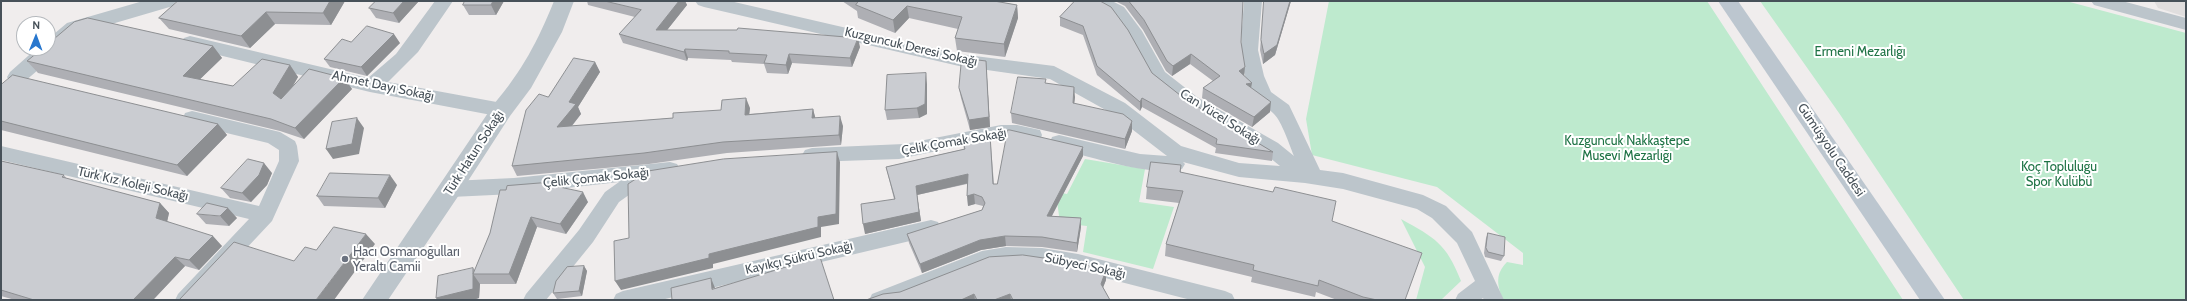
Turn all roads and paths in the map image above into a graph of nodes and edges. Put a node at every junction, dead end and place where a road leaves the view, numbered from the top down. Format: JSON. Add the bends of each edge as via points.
{"nodes":[{"id":1,"x":166,"y":1,"type":"edge"},
{"id":2,"x":444,"y":1,"type":"edge"},
{"id":3,"x":564,"y":1,"type":"edge"},
{"id":4,"x":704,"y":1,"type":"edge"},
{"id":5,"x":1253,"y":1,"type":"edge"},
{"id":6,"x":1728,"y":1,"type":"edge"},
{"id":7,"x":2100,"y":1,"type":"edge"},
{"id":8,"x":1102,"y":2,"type":"edge"},
{"id":9,"x":731,"y":4,"type":"edge"},
{"id":10,"x":101,"y":21,"type":"junction"},
{"id":11,"x":2186,"y":24,"type":"edge"},
{"id":12,"x":131,"y":28,"type":"edge"},
{"id":13,"x":170,"y":37,"type":"edge"},
{"id":14,"x":12,"y":81,"type":"joint"},
{"id":15,"x":40,"y":82,"type":"edge"},
{"id":16,"x":370,"y":85,"type":"junction"},
{"id":17,"x":502,"y":110,"type":"junction"},
{"id":18,"x":172,"y":113,"type":"edge"},
{"id":19,"x":1,"y":153,"type":"edge"},
{"id":20,"x":795,"y":156,"type":"edge"},
{"id":21,"x":688,"y":167,"type":"edge"},
{"id":22,"x":1239,"y":170,"type":"junction"},
{"id":23,"x":648,"y":172,"type":"junction"},
{"id":24,"x":1309,"y":176,"type":"junction"},
{"id":25,"x":450,"y":189,"type":"junction"},
{"id":26,"x":264,"y":215,"type":"junction"},
{"id":27,"x":946,"y":223,"type":"edge"},
{"id":28,"x":1490,"y":292,"type":"edge"},
{"id":29,"x":185,"y":300,"type":"edge"},
{"id":30,"x":374,"y":300,"type":"edge"},
{"id":31,"x":533,"y":300,"type":"edge"},
{"id":32,"x":623,"y":300,"type":"edge"},
{"id":33,"x":879,"y":300,"type":"edge"},
{"id":34,"x":1225,"y":300,"type":"edge"},
{"id":35,"x":1465,"y":300,"type":"edge"},
{"id":36,"x":1933,"y":300,"type":"edge"}],
"edges":[{"from":1,"to":10,"type":"street"},
{"from":2,"to":16,"type":"street","via":[[408,51],[386,76]]},
{"from":3,"to":17,"type":"street","name":"Türk Hatun Sokağı","via":[[552,32],[524,83]]},
{"from":4,"to":9,"type":"street","name":"Kuzguncuk Deresi Sokağı"},
{"from":5,"to":24,"type":"street","via":[[1249,50],[1255,76],[1264,96],[1282,110]]},
{"from":6,"to":36,"type":"main road","name":"Gümüşyolu Caddesi"},
{"from":7,"to":11,"type":"street"},
{"from":8,"to":24,"type":"street","name":"Can Yücel Sokağı","via":[[1118,11],[1136,35],[1158,76],[1191,102],[1271,148]]},
{"from":9,"to":22,"type":"street","name":"Kuzguncuk Deresi Sokağı","via":[[959,60],[1054,73],[1118,108],[1175,152]]},
{"from":10,"to":12,"type":"street"},
{"from":10,"to":14,"type":"street","via":[[74,28]]},
{"from":13,"to":16,"type":"street","name":"Ahmet Dayı Sokağı"},
{"from":14,"to":15,"type":"street"},
{"from":16,"to":17,"type":"street","name":"Ahmet Dayı Sokağı"},
{"from":17,"to":25,"type":"street","name":"Türk Hatun Sokağı"},
{"from":18,"to":26,"type":"street","via":[[273,137],[288,146],[289,161]]},
{"from":19,"to":26,"type":"street","name":"Türk Kız Koleji Sokağı"},
{"from":20,"to":22,"type":"street","name":"Çelik Çomak Sokağı","via":[[903,152],[993,132],[1011,131],[1140,161]]},
{"from":21,"to":23,"type":"street","name":"Çelik Çomak Sokağı"},
{"from":22,"to":24,"type":"street","name":"Kuzguncuk Deresi Sokağı"},
{"from":23,"to":25,"type":"street","name":"Çelik Çomak Sokağı","via":[[514,186]]},
{"from":23,"to":31,"type":"street","via":[[612,197],[586,236]]},
{"from":24,"to":28,"type":"street","name":"Kuzguncuk Deresi Sokağı","via":[[1343,181],[1416,201],[1439,212],[1465,238]]},
{"from":25,"to":30,"type":"street","name":"Türk Hatun Sokağı"},
{"from":26,"to":29,"type":"street"},
{"from":27,"to":32,"type":"street","name":"Kayıkçı Şükrü Sokağı","via":[[917,232]]},
{"from":28,"to":35,"type":"street"},
{"from":33,"to":34,"type":"street","name":"Sübyeci Sokağı","via":[[989,257],[1005,254],[1091,266]]}]}
